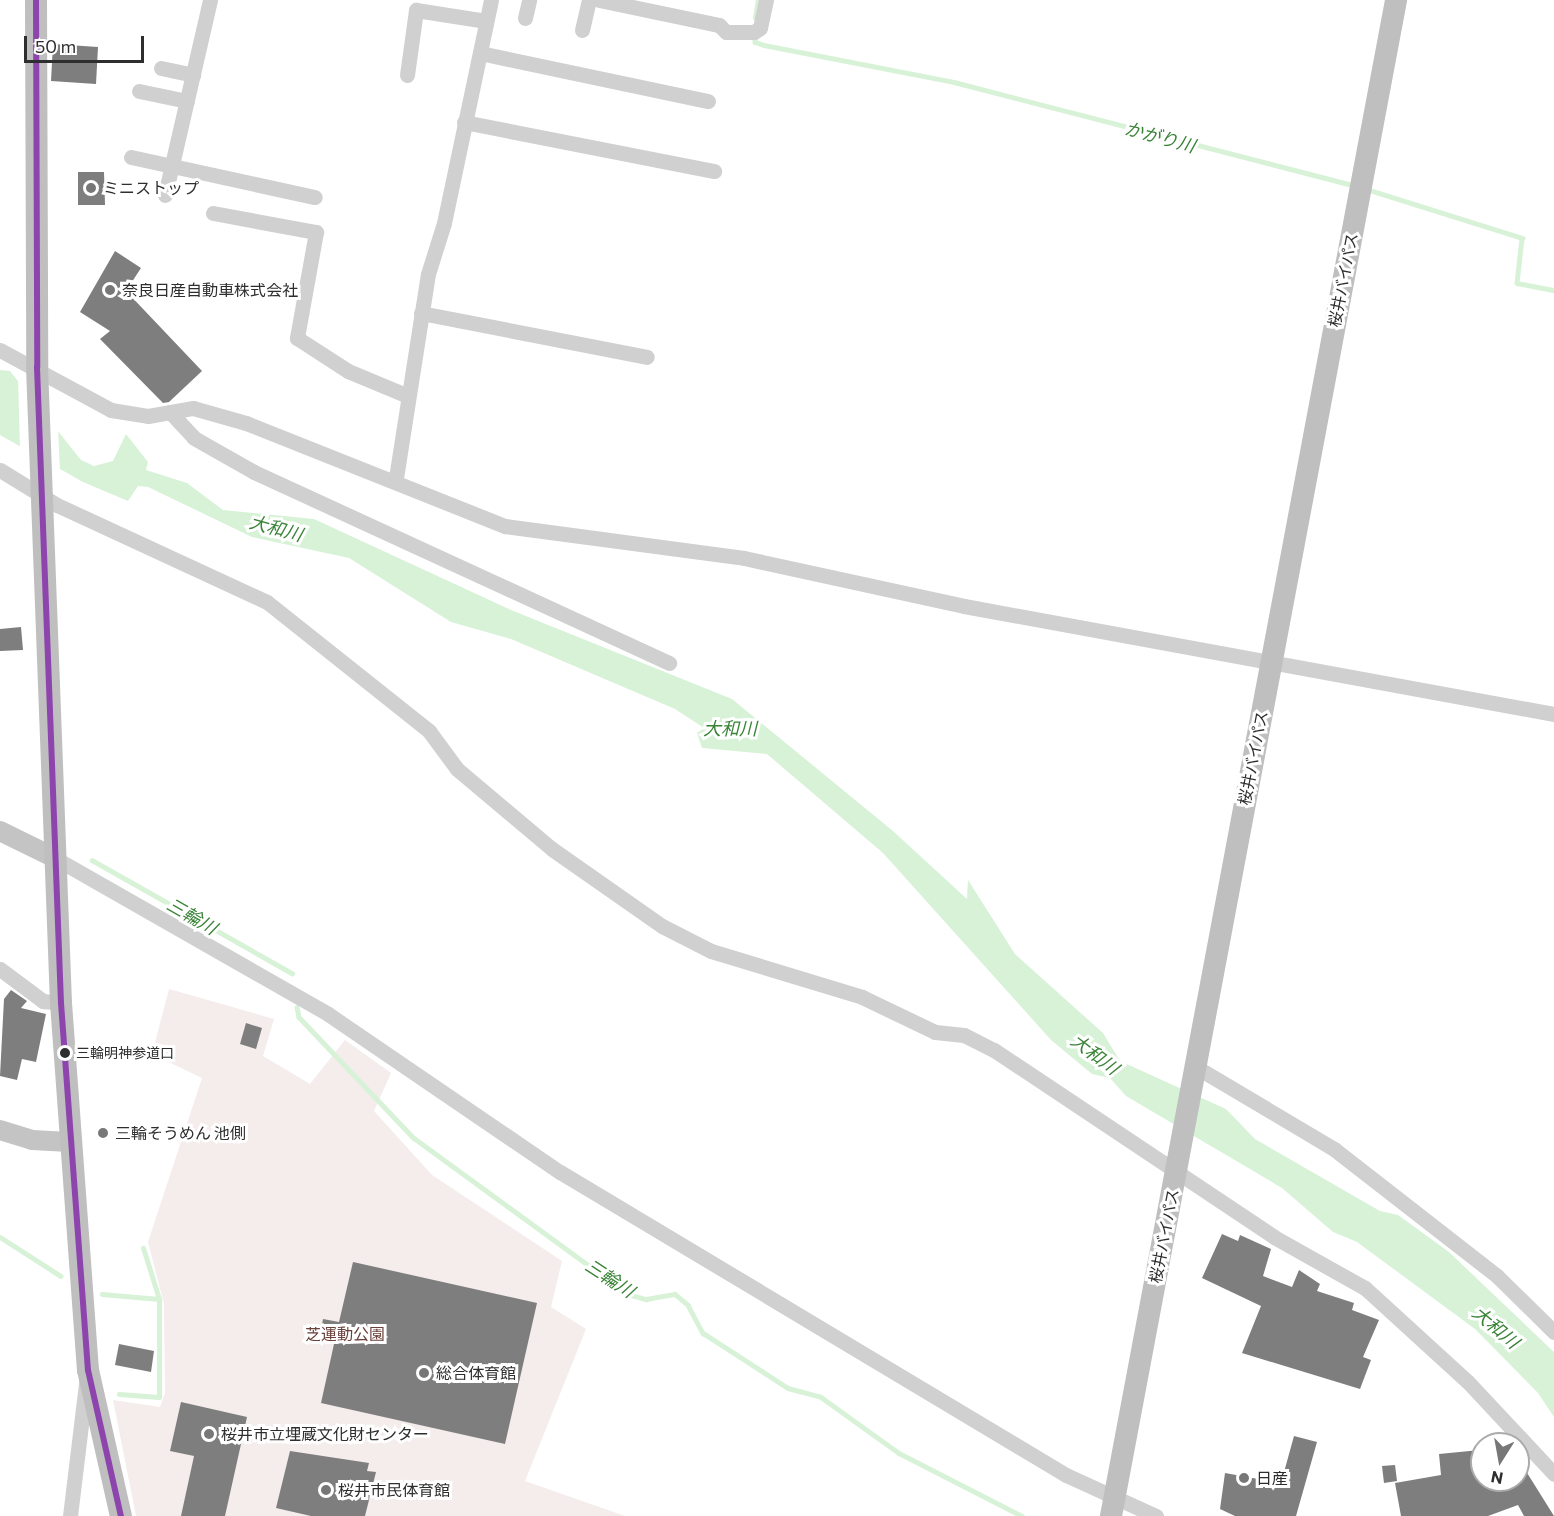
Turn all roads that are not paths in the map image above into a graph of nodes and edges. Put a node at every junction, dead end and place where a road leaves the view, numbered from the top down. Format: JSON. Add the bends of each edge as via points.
{"nodes":[{"id":1,"x":36,"y":0,"type":"edge"},
{"id":2,"x":210,"y":0,"type":"edge"},
{"id":3,"x":491,"y":0,"type":"edge"},
{"id":4,"x":529,"y":0,"type":"edge"},
{"id":5,"x":589,"y":0,"type":"edge"},
{"id":6,"x":599,"y":0,"type":"edge"},
{"id":7,"x":766,"y":0,"type":"edge"},
{"id":8,"x":1396,"y":0,"type":"edge"},
{"id":9,"x":525,"y":18,"type":"dead end"},
{"id":10,"x":486,"y":21,"type":"junction"},
{"id":11,"x":582,"y":30,"type":"dead end"},
{"id":12,"x":480,"y":53,"type":"junction"},
{"id":13,"x":161,"y":68,"type":"dead end"},
{"id":14,"x":193,"y":75,"type":"junction"},
{"id":15,"x":407,"y":75,"type":"dead end"},
{"id":16,"x":139,"y":91,"type":"dead end"},
{"id":17,"x":187,"y":101,"type":"junction"},
{"id":18,"x":708,"y":101,"type":"dead end"},
{"id":19,"x":465,"y":122,"type":"junction"},
{"id":20,"x":131,"y":157,"type":"dead end"},
{"id":21,"x":174,"y":165,"type":"junction"},
{"id":22,"x":714,"y":171,"type":"dead end"},
{"id":23,"x":165,"y":195,"type":"dead end"},
{"id":24,"x":315,"y":197,"type":"dead end"},
{"id":25,"x":213,"y":213,"type":"dead end"},
{"id":26,"x":422,"y":313,"type":"junction"},
{"id":27,"x":0,"y":350,"type":"edge"},
{"id":28,"x":647,"y":357,"type":"dead end"},
{"id":29,"x":38,"y":374,"type":"junction"},
{"id":30,"x":408,"y":396,"type":"junction"},
{"id":31,"x":170,"y":412,"type":"junction"},
{"id":32,"x":0,"y":470,"type":"edge"},
{"id":33,"x":396,"y":478,"type":"junction"},
{"id":34,"x":43,"y":493,"type":"junction"},
{"id":35,"x":669,"y":663,"type":"dead end"},
{"id":36,"x":1270,"y":663,"type":"junction"},
{"id":37,"x":1554,"y":714,"type":"edge"},
{"id":38,"x":0,"y":831,"type":"edge"},
{"id":39,"x":53,"y":856,"type":"junction"},
{"id":40,"x":0,"y":969,"type":"edge"},
{"id":41,"x":61,"y":1003,"type":"junction"},
{"id":42,"x":1194,"y":1078,"type":"junction"},
{"id":43,"x":0,"y":1130,"type":"edge"},
{"id":44,"x":69,"y":1142,"type":"junction"},
{"id":45,"x":1178,"y":1161,"type":"junction"},
{"id":46,"x":1554,"y":1332,"type":"edge"},
{"id":47,"x":88,"y":1371,"type":"junction"},
{"id":48,"x":1554,"y":1474,"type":"edge"},
{"id":49,"x":1113,"y":1508,"type":"edge"},
{"id":50,"x":70,"y":1516,"type":"edge"},
{"id":51,"x":121,"y":1516,"type":"edge"},
{"id":52,"x":1156,"y":1516,"type":"edge"}],
"edges":[{"from":1,"to":29,"type":"highway"},
{"from":2,"to":14,"type":"street"},
{"from":3,"to":10,"type":"street"},
{"from":4,"to":9,"type":"street"},
{"from":5,"to":11,"type":"street"},
{"from":6,"to":7,"type":"street","via":[[719,25],[726,32],[754,32]]},
{"from":8,"to":36,"type":"highway","name":"桜井バイパス"},
{"from":10,"to":12,"type":"street"},
{"from":10,"to":15,"type":"street","via":[[416,10]]},
{"from":12,"to":18,"type":"street"},
{"from":12,"to":19,"type":"street"},
{"from":13,"to":14,"type":"street"},
{"from":14,"to":17,"type":"street"},
{"from":16,"to":17,"type":"street"},
{"from":17,"to":21,"type":"street"},
{"from":19,"to":22,"type":"street"},
{"from":19,"to":26,"type":"street"},
{"from":20,"to":21,"type":"street"},
{"from":21,"to":23,"type":"street"},
{"from":21,"to":24,"type":"street"},
{"from":25,"to":30,"type":"street","via":[[316,232],[297,338],[348,371]]},
{"from":26,"to":28,"type":"street"},
{"from":26,"to":30,"type":"street"},
{"from":27,"to":29,"type":"street"},
{"from":29,"to":31,"type":"street","via":[[111,410],[133,416]]},
{"from":29,"to":34,"type":"highway"},
{"from":30,"to":33,"type":"street"},
{"from":31,"to":33,"type":"street","via":[[192,408],[246,423]]},
{"from":31,"to":35,"type":"street","via":[[194,438],[254,472]]},
{"from":32,"to":34,"type":"street"},
{"from":33,"to":36,"type":"street","via":[[505,526],[744,558]]},
{"from":34,"to":39,"type":"highway"},
{"from":34,"to":45,"type":"street","via":[[267,602],[429,731],[457,769],[552,849],[662,926],[711,951],[862,997],[935,1032],[964,1035]]},
{"from":36,"to":37,"type":"street"},
{"from":36,"to":42,"type":"highway","name":"桜井バイパス"},
{"from":38,"to":39,"type":"main road"},
{"from":39,"to":41,"type":"highway"},
{"from":39,"to":49,"type":"street","via":[[328,1014],[560,1172]]},
{"from":40,"to":41,"type":"street","via":[[43,1001]]},
{"from":41,"to":44,"type":"highway"},
{"from":42,"to":45,"type":"highway","name":"桜井バイパス"},
{"from":42,"to":46,"type":"street","via":[[1334,1149],[1439,1227]]},
{"from":43,"to":44,"type":"main road","via":[[32,1140]]},
{"from":44,"to":47,"type":"highway"},
{"from":45,"to":48,"type":"street","via":[[1274,1237],[1365,1288],[1468,1382]]},
{"from":45,"to":49,"type":"highway","name":"桜井バイパス"},
{"from":47,"to":50,"type":"street"},
{"from":47,"to":51,"type":"highway"},
{"from":49,"to":52,"type":"street"}]}
